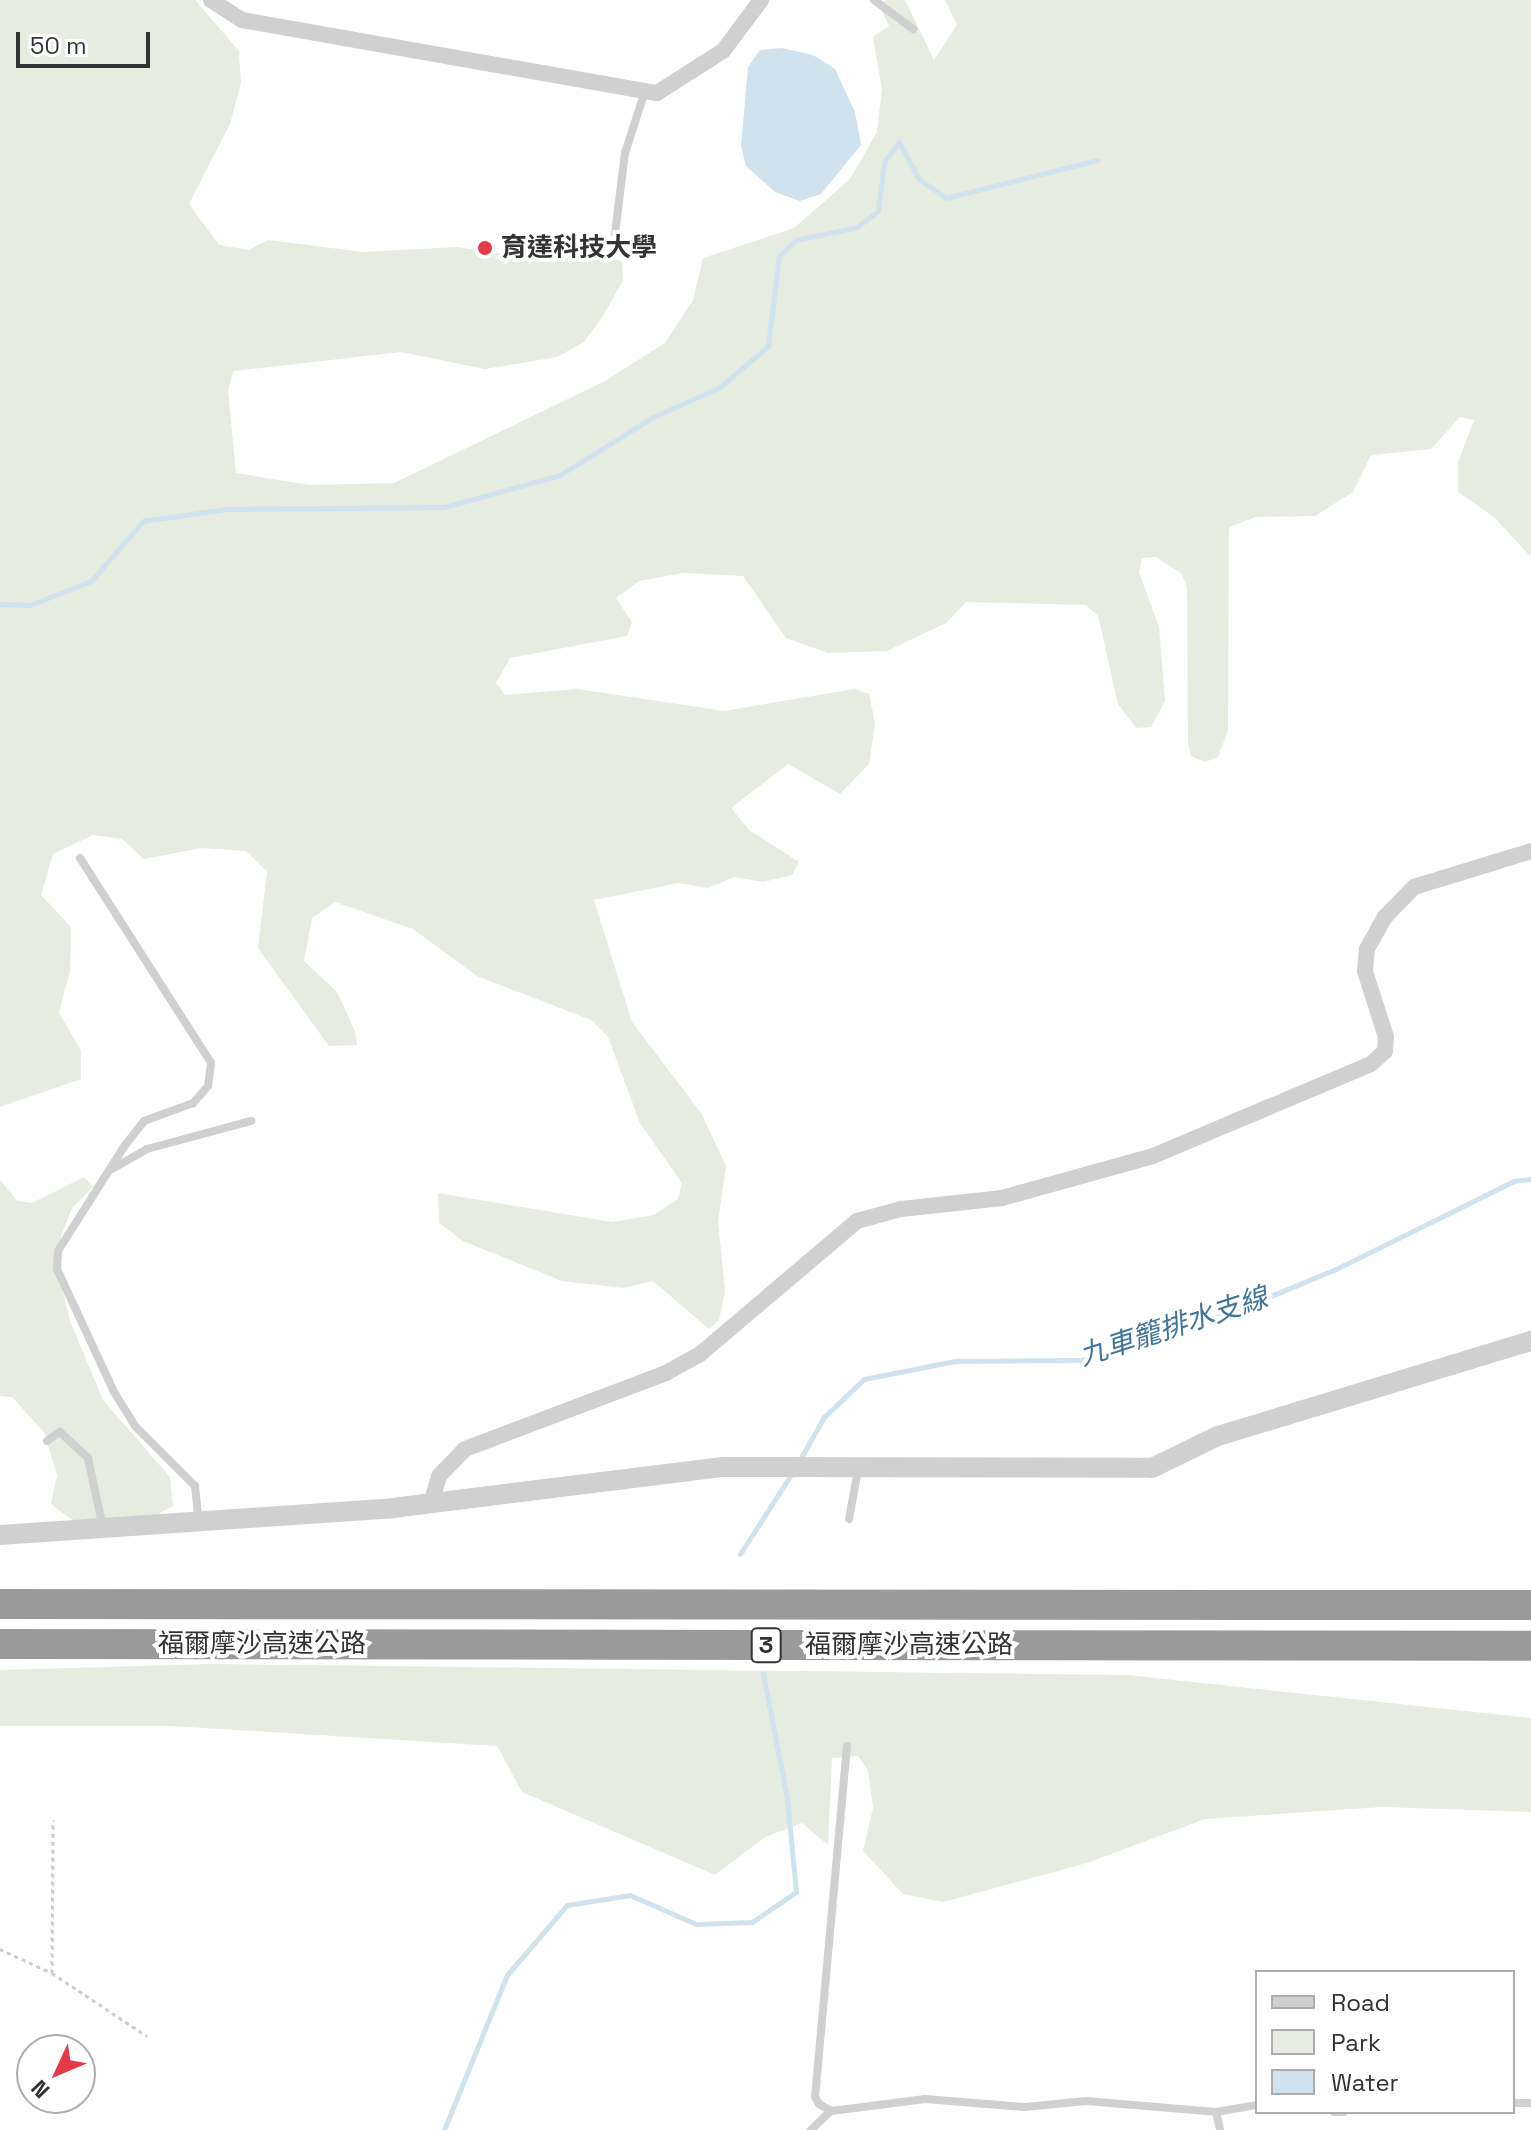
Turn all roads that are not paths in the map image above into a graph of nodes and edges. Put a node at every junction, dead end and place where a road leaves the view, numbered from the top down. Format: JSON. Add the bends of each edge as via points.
{"nodes":[{"id":1,"x":211,"y":0,"type":"edge"},
{"id":2,"x":761,"y":0,"type":"edge"},
{"id":3,"x":874,"y":0,"type":"edge"},
{"id":4,"x":913,"y":29,"type":"dead end"},
{"id":5,"x":645,"y":91,"type":"junction"},
{"id":6,"x":615,"y":234,"type":"dead end"},
{"id":7,"x":1531,"y":851,"type":"edge"},
{"id":8,"x":80,"y":858,"type":"dead end"},
{"id":9,"x":251,"y":1121,"type":"dead end"},
{"id":10,"x":108,"y":1172,"type":"junction"},
{"id":11,"x":1531,"y":1341,"type":"edge"},
{"id":12,"x":47,"y":1441,"type":"dead end"},
{"id":13,"x":859,"y":1465,"type":"junction"},
{"id":14,"x":431,"y":1503,"type":"junction"},
{"id":15,"x":849,"y":1519,"type":"dead end"},
{"id":16,"x":199,"y":1523,"type":"junction"},
{"id":17,"x":104,"y":1529,"type":"junction"},
{"id":18,"x":0,"y":1535,"type":"edge"},
{"id":19,"x":0,"y":1604,"type":"edge"},
{"id":20,"x":1531,"y":1605,"type":"edge"},
{"id":21,"x":0,"y":1644,"type":"edge"},
{"id":22,"x":1531,"y":1646,"type":"edge"},
{"id":23,"x":847,"y":1746,"type":"dead end"},
{"id":24,"x":1255,"y":2105,"type":"edge"},
{"id":25,"x":831,"y":2111,"type":"junction"},
{"id":26,"x":1216,"y":2112,"type":"junction"},
{"id":27,"x":811,"y":2130,"type":"edge"},
{"id":28,"x":1220,"y":2130,"type":"edge"}],
"edges":[{"from":1,"to":5,"type":"street","via":[[242,20]]},
{"from":2,"to":5,"type":"street","via":[[723,51],[657,93]]},
{"from":3,"to":4,"type":"lane"},
{"from":5,"to":6,"type":"lane","via":[[625,153]]},
{"from":7,"to":14,"type":"street","via":[[1414,887],[1385,917],[1367,949],[1365,971],[1386,1037],[1385,1051],[1371,1064],[1153,1156],[1002,1198],[901,1209],[857,1221],[699,1355],[666,1373],[465,1449],[439,1476]]},
{"from":8,"to":10,"type":"lane","via":[[211,1063],[208,1086],[193,1103],[144,1121]]},
{"from":9,"to":10,"type":"lane","via":[[147,1149]]},
{"from":10,"to":16,"type":"lane","via":[[58,1251],[57,1269],[135,1426],[195,1486]]},
{"from":11,"to":13,"type":"street","via":[[1218,1436],[1152,1468]]},
{"from":12,"to":17,"type":"lane","via":[[60,1432],[88,1458]]},
{"from":13,"to":14,"type":"street","via":[[723,1467]]},
{"from":13,"to":15,"type":"lane"},
{"from":14,"to":16,"type":"street"},
{"from":16,"to":17,"type":"street"},
{"from":17,"to":18,"type":"street"},
{"from":19,"to":20,"type":"highway","name":"福爾摩沙高速公路","number":"3"},
{"from":21,"to":22,"type":"highway","name":"福爾摩沙高速公路","number":"3"},
{"from":23,"to":25,"type":"lane","via":[[815,2097]]},
{"from":24,"to":26,"type":"lane"},
{"from":25,"to":26,"type":"lane","via":[[925,2099],[1025,2107],[1086,2101]]},
{"from":25,"to":27,"type":"lane"},
{"from":26,"to":28,"type":"lane"}]}
